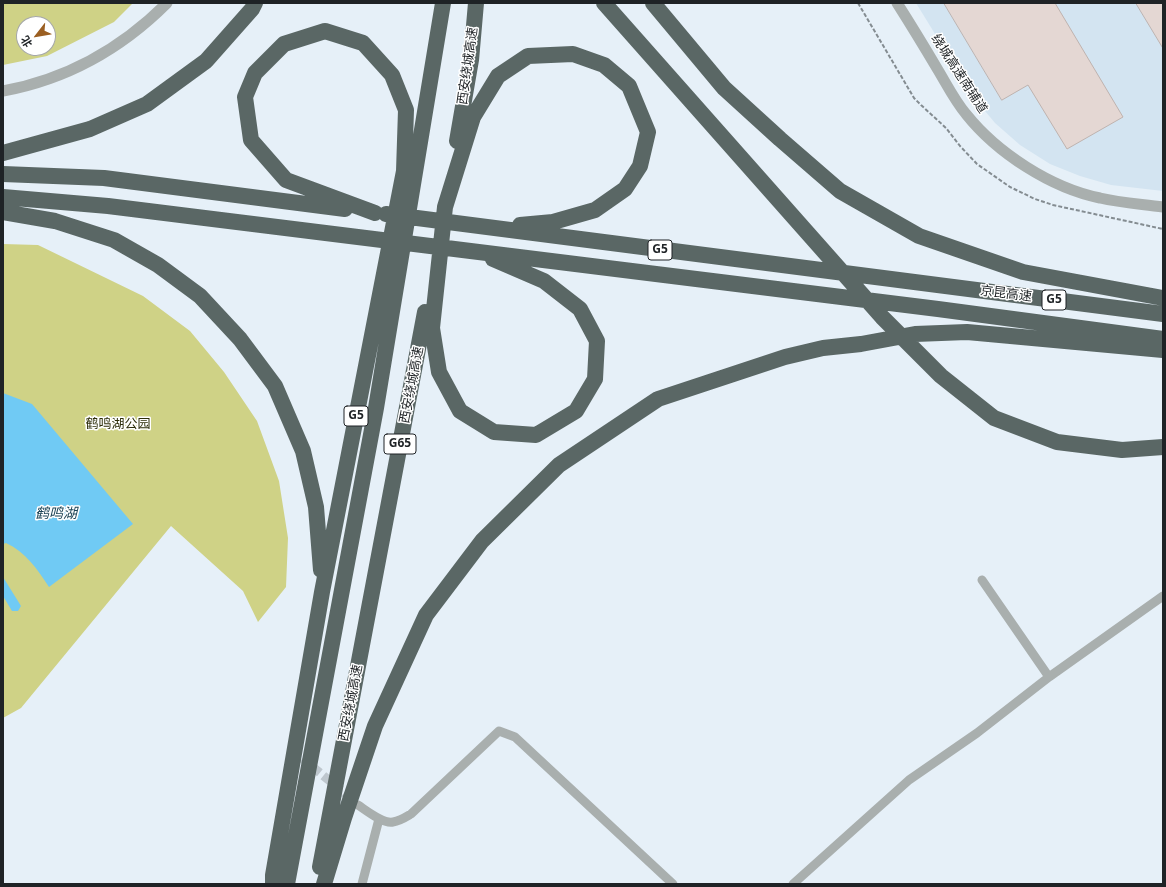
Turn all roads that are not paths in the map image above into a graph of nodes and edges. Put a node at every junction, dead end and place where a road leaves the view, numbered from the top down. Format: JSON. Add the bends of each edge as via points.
{"nodes":[{"id":1,"x":167,"y":3,"type":"edge"},
{"id":2,"x":255,"y":3,"type":"edge"},
{"id":3,"x":443,"y":3,"type":"edge"},
{"id":4,"x":476,"y":3,"type":"edge"},
{"id":5,"x":604,"y":3,"type":"edge"},
{"id":6,"x":653,"y":3,"type":"edge"},
{"id":7,"x":897,"y":3,"type":"edge"},
{"id":8,"x":3,"y":91,"type":"edge"},
{"id":9,"x":3,"y":153,"type":"edge"},
{"id":10,"x":3,"y":174,"type":"edge"},
{"id":11,"x":3,"y":197,"type":"edge"},
{"id":12,"x":445,"y":206,"type":"junction"},
{"id":13,"x":1163,"y":207,"type":"edge"},
{"id":14,"x":3,"y":212,"type":"edge"},
{"id":15,"x":375,"y":213,"type":"junction"},
{"id":16,"x":488,"y":227,"type":"junction"},
{"id":17,"x":477,"y":252,"type":"junction"},
{"id":18,"x":1163,"y":298,"type":"edge"},
{"id":19,"x":1163,"y":314,"type":"edge"},
{"id":20,"x":1163,"y":339,"type":"edge"},
{"id":21,"x":1163,"y":350,"type":"edge"},
{"id":22,"x":1163,"y":447,"type":"edge"},
{"id":23,"x":982,"y":580,"type":"dead end"},
{"id":24,"x":322,"y":592,"type":"junction"},
{"id":25,"x":1163,"y":596,"type":"edge"},
{"id":26,"x":1049,"y":677,"type":"junction"},
{"id":27,"x":358,"y":805,"type":"tunnel mouth"},
{"id":28,"x":379,"y":819,"type":"junction"},
{"id":29,"x":273,"y":884,"type":"edge"},
{"id":30,"x":287,"y":884,"type":"edge"},
{"id":31,"x":317,"y":884,"type":"edge"},
{"id":32,"x":324,"y":884,"type":"edge"},
{"id":33,"x":362,"y":884,"type":"edge"},
{"id":34,"x":673,"y":884,"type":"edge"},
{"id":35,"x":793,"y":884,"type":"edge"}],
"edges":[{"from":1,"to":8,"type":"street","via":[[137,31],[108,51],[70,71],[28,86]]},
{"from":2,"to":9,"type":"highway","via":[[206,61],[147,104],[90,129]]},
{"from":3,"to":30,"type":"highway","number":"G65","via":[[376,408]]},
{"from":4,"to":12,"type":"highway","name":"西安绕城高速","number":"G65","via":[[471,60]]},
{"from":5,"to":22,"type":"highway","via":[[882,317],[952,386],[994,418],[1057,442],[1122,450]]},
{"from":6,"to":18,"type":"highway","via":[[724,88],[840,191],[919,236],[1023,272]]},
{"from":7,"to":13,"type":"street","name":"绕城高速南辅道","via":[[966,114],[1005,152],[1025,166],[1074,190],[1098,198]]},
{"from":10,"to":15,"type":"highway","via":[[104,178]]},
{"from":11,"to":17,"type":"highway","via":[[108,206]]},
{"from":12,"to":16,"type":"highway","via":[[473,117],[498,76],[528,56],[573,54],[604,65],[629,86],[648,132],[640,166],[625,189],[595,210],[553,222]]},
{"from":12,"to":17,"type":"highway","via":[[432,328],[439,372],[460,411],[494,432],[536,435],[576,411],[595,379],[596,341],[580,310],[544,281]]},
{"from":12,"to":31,"type":"highway","name":"西安绕城高速","number":"G65"},
{"from":14,"to":24,"type":"highway","via":[[55,221],[114,240],[158,264],[200,296],[240,339],[275,386],[303,451],[316,507]]},
{"from":15,"to":16,"type":"highway","number":"G5"},
{"from":15,"to":24,"type":"highway","number":"G5","via":[[286,180],[251,140],[245,97],[255,73],[284,44],[325,31],[363,43],[392,75],[406,110],[404,171]]},
{"from":16,"to":19,"type":"highway","name":"京昆高速","number":"G5"},
{"from":17,"to":20,"type":"highway"},
{"from":21,"to":32,"type":"highway","via":[[967,332],[915,334],[822,348],[785,357],[658,399],[559,465],[482,540],[426,615],[375,726]]},
{"from":23,"to":26,"type":"street"},
{"from":24,"to":29,"type":"highway","number":"G5"},
{"from":25,"to":26,"type":"street"},
{"from":26,"to":35,"type":"street","via":[[977,733],[909,780]]},
{"from":27,"to":28,"type":"street"},
{"from":28,"to":33,"type":"street"},
{"from":28,"to":34,"type":"street","via":[[392,823],[411,814],[499,731],[515,737]]}]}
